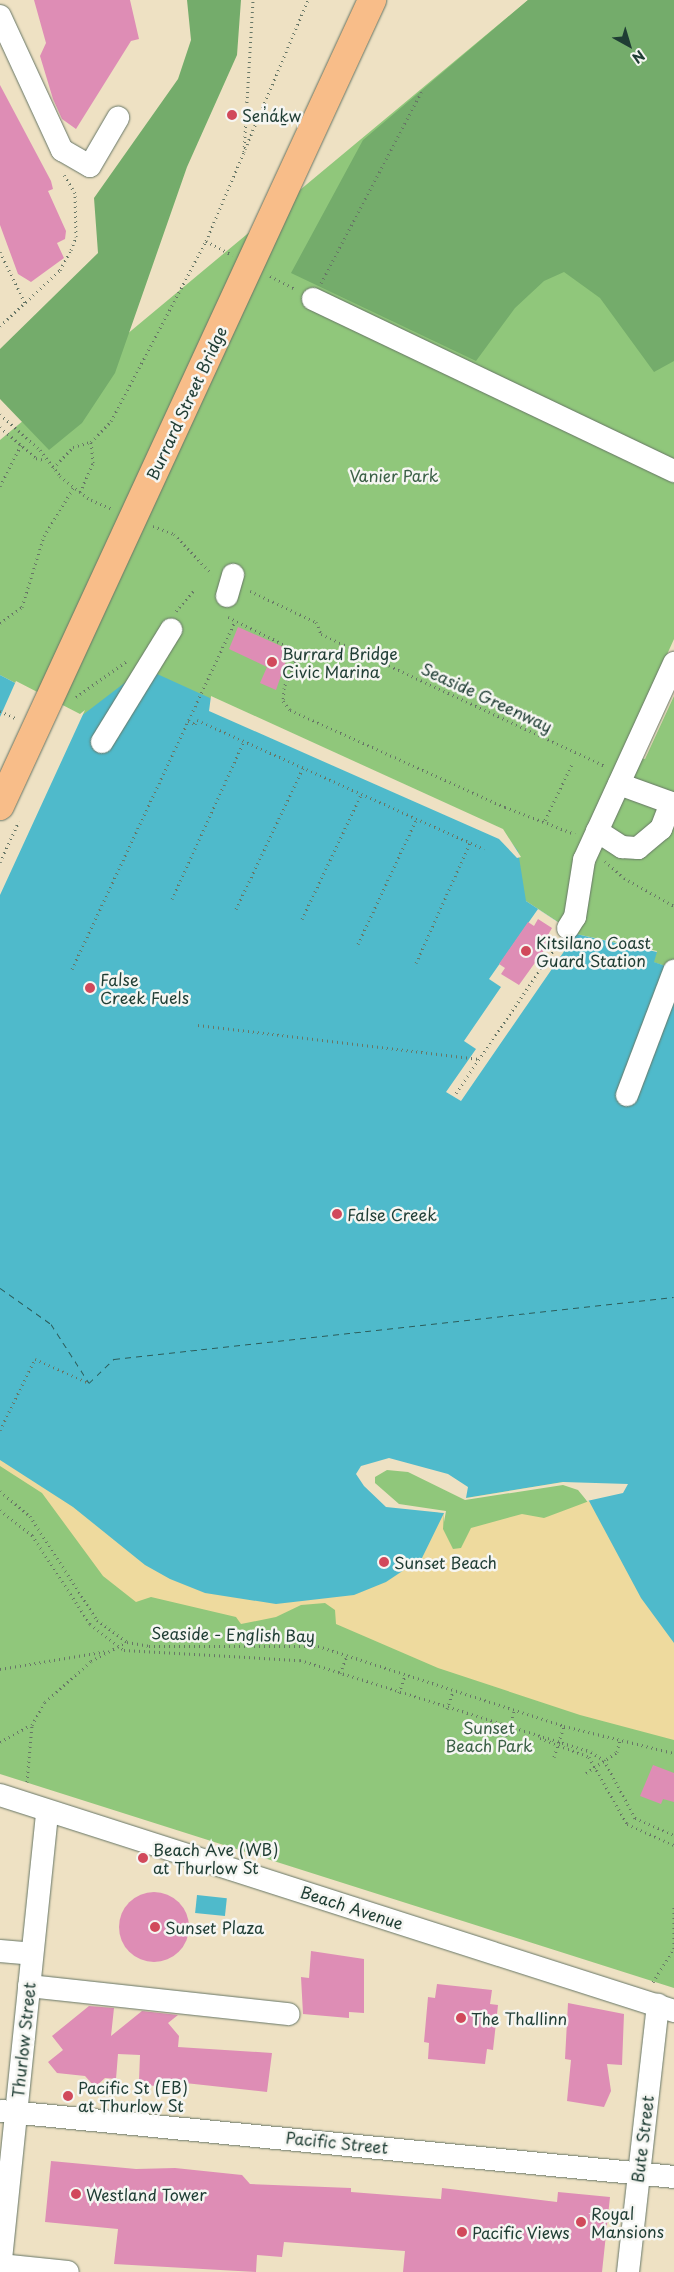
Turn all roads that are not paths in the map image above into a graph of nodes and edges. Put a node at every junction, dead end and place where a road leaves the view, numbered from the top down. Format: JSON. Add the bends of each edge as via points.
{"nodes":[{"id":1,"x":372,"y":0,"type":"edge"},
{"id":2,"x":0,"y":16,"type":"edge"},
{"id":3,"x":118,"y":118,"type":"dead end"},
{"id":4,"x":313,"y":299,"type":"dead end"},
{"id":5,"x":674,"y":471,"type":"edge"},
{"id":6,"x":171,"y":630,"type":"dead end"},
{"id":7,"x":674,"y":663,"type":"edge"},
{"id":8,"x":102,"y":742,"type":"dead end"},
{"id":9,"x":621,"y":779,"type":"junction"},
{"id":10,"x":673,"y":803,"type":"edge"},
{"id":11,"x":0,"y":806,"type":"edge"},
{"id":12,"x":594,"y":838,"type":"junction"},
{"id":13,"x":568,"y":928,"type":"road end"},
{"id":14,"x":674,"y":971,"type":"edge"},
{"id":15,"x":626,"y":1095,"type":"dead end"},
{"id":16,"x":0,"y":1795,"type":"edge"},
{"id":17,"x":47,"y":1811,"type":"junction"},
{"id":18,"x":0,"y":1951,"type":"edge"},
{"id":19,"x":32,"y":1954,"type":"junction"},
{"id":20,"x":29,"y":1986,"type":"junction"},
{"id":21,"x":666,"y":2008,"type":"edge"},
{"id":22,"x":288,"y":2014,"type":"dead end"},
{"id":23,"x":8,"y":2111,"type":"edge"},
{"id":24,"x":638,"y":2174,"type":"junction"},
{"id":25,"x":674,"y":2177,"type":"edge"},
{"id":26,"x":0,"y":2265,"type":"edge"},
{"id":27,"x":0,"y":2269,"type":"edge"},
{"id":28,"x":68,"y":2272,"type":"edge"},
{"id":29,"x":628,"y":2272,"type":"edge"}],
"edges":[{"from":1,"to":11,"type":"main road","name":"Burrard Street Bridge","bridge":true},
{"from":2,"to":3,"type":"street","via":[[62,150],[90,166]]},
{"from":4,"to":5,"type":"street"},
{"from":6,"to":8,"type":"street"},
{"from":7,"to":9,"type":"street"},
{"from":9,"to":10,"type":"street"},
{"from":9,"to":12,"type":"street"},
{"from":10,"to":12,"type":"street","via":[[661,829],[638,848],[622,847]]},
{"from":12,"to":13,"type":"street","via":[[584,860],[575,917]]},
{"from":14,"to":15,"type":"street"},
{"from":16,"to":17,"type":"street","name":"Beach Avenue"},
{"from":17,"to":19,"type":"street","name":"Thurlow Street"},
{"from":17,"to":21,"type":"street","name":"Beach Avenue"},
{"from":18,"to":19,"type":"street"},
{"from":19,"to":20,"type":"street","name":"Thurlow Street"},
{"from":20,"to":22,"type":"street"},
{"from":20,"to":23,"type":"street","name":"Thurlow Street"},
{"from":21,"to":24,"type":"street","name":"Bute Street"},
{"from":23,"to":24,"type":"street","name":"Pacific Street"},
{"from":23,"to":26,"type":"street","name":"Thurlow Street"},
{"from":24,"to":25,"type":"street","name":"Pacific Street"},
{"from":24,"to":29,"type":"street","name":"Bute Street"},
{"from":26,"to":27,"type":"street","name":"Thurlow Street"},
{"from":26,"to":28,"type":"street"}]}
